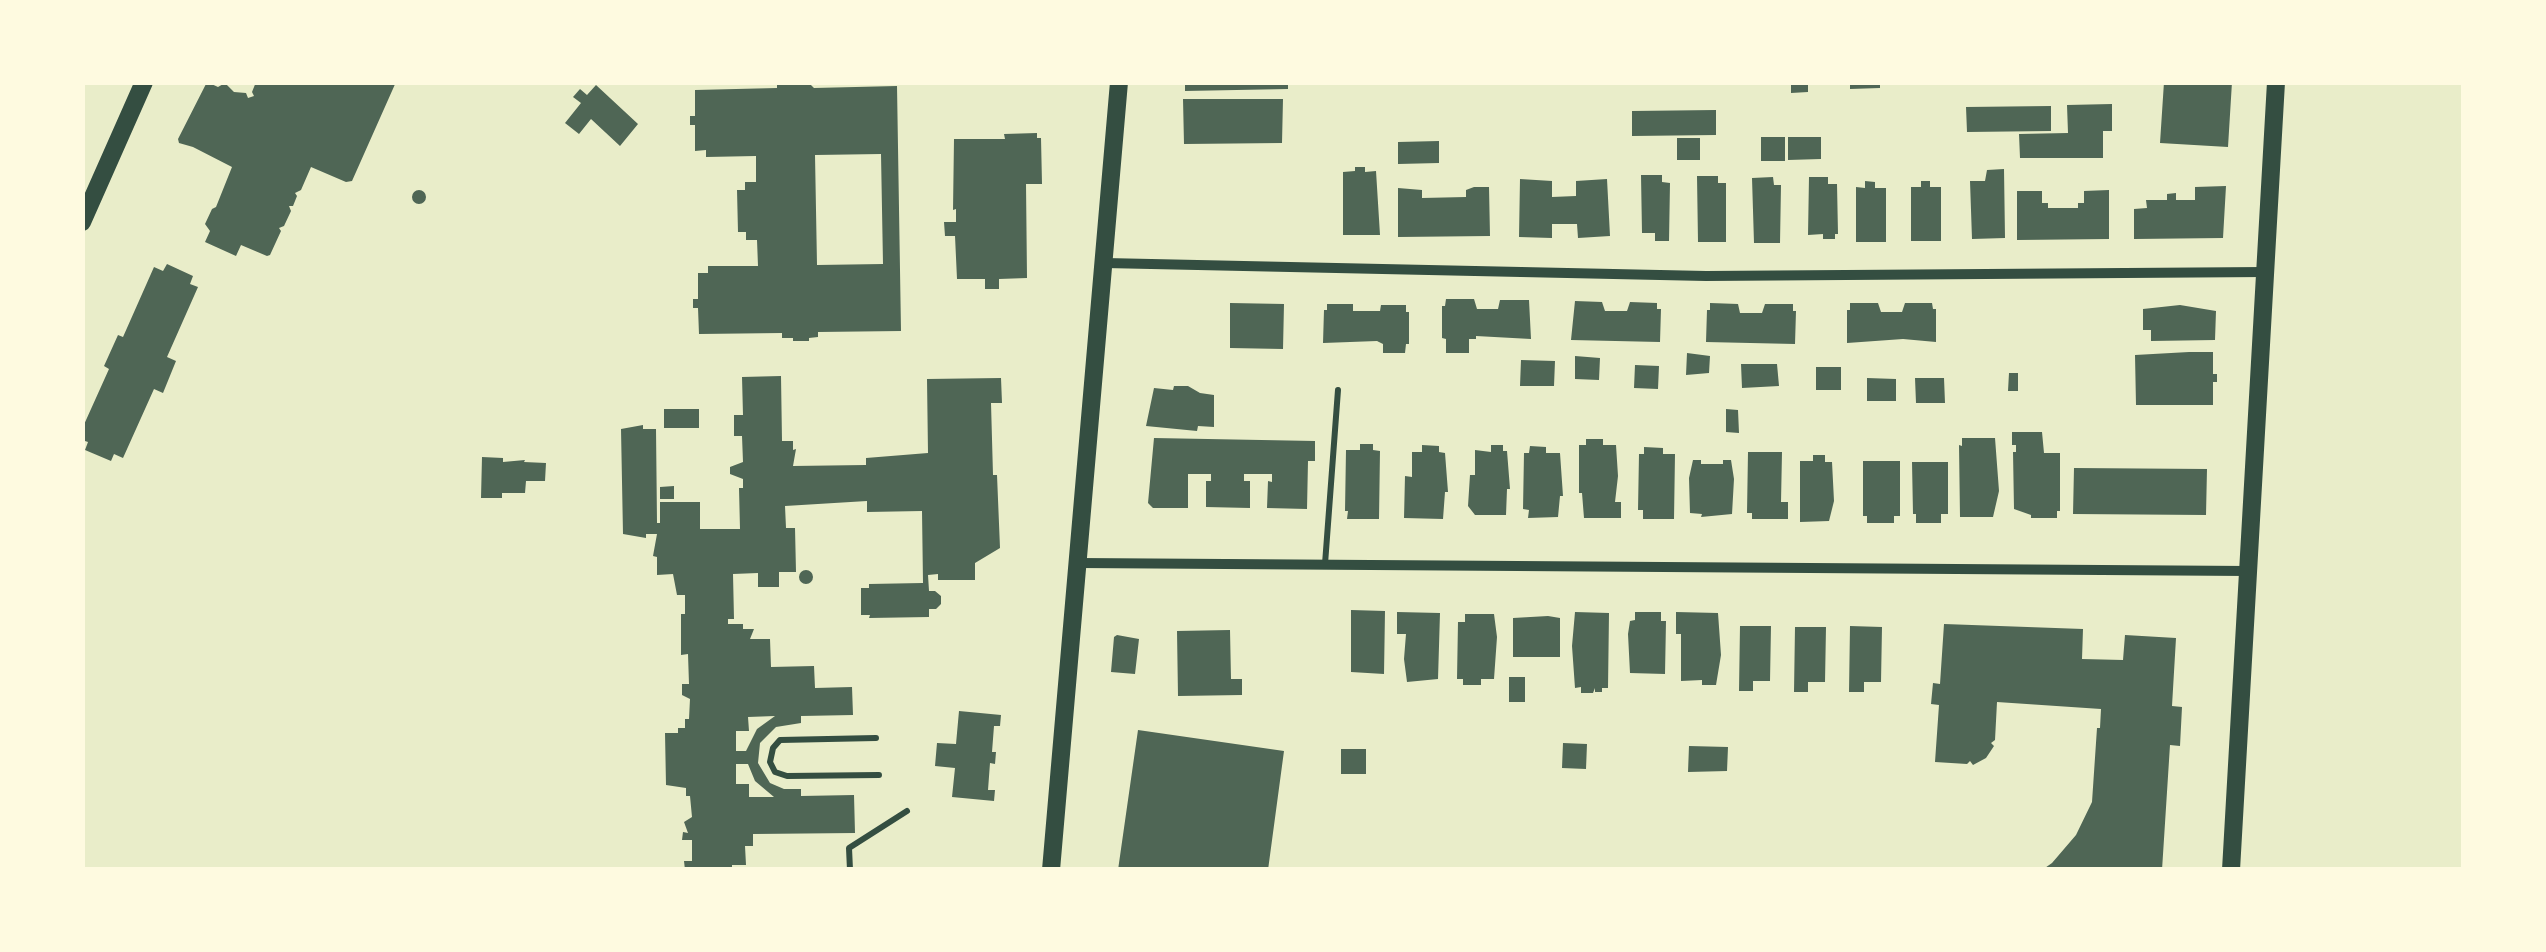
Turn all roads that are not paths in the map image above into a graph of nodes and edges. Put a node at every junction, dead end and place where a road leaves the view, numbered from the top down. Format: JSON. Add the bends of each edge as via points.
{"nodes":[{"id":1,"x":144,"y":82,"type":"edge"},
{"id":2,"x":1119,"y":82,"type":"edge"},
{"id":3,"x":2276,"y":82,"type":"edge"},
{"id":4,"x":82,"y":222,"type":"edge"},
{"id":5,"x":1106,"y":263,"type":"junction"},
{"id":6,"x":2265,"y":272,"type":"junction"},
{"id":7,"x":1338,"y":390,"type":"dead end"},
{"id":8,"x":1079,"y":563,"type":"junction"},
{"id":9,"x":1325,"y":565,"type":"junction"},
{"id":10,"x":2248,"y":571,"type":"junction"},
{"id":11,"x":876,"y":738,"type":"dead end"},
{"id":12,"x":879,"y":775,"type":"dead end"},
{"id":13,"x":907,"y":811,"type":"dead end"},
{"id":14,"x":850,"y":870,"type":"edge"},
{"id":15,"x":1051,"y":870,"type":"edge"},
{"id":16,"x":2231,"y":870,"type":"edge"}],
"edges":[{"from":1,"to":4,"type":"main road"},
{"from":2,"to":5,"type":"main road"},
{"from":3,"to":6,"type":"main road"},
{"from":5,"to":6,"type":"street","via":[[1706,276]]},
{"from":5,"to":8,"type":"main road"},
{"from":6,"to":10,"type":"main road"},
{"from":7,"to":9,"type":"lane"},
{"from":8,"to":9,"type":"street"},
{"from":8,"to":15,"type":"main road"},
{"from":9,"to":10,"type":"street"},
{"from":10,"to":16,"type":"main road"},
{"from":11,"to":12,"type":"lane","via":[[780,740],[770,762],[787,776]]},
{"from":13,"to":14,"type":"lane","via":[[849,848]]}]}
